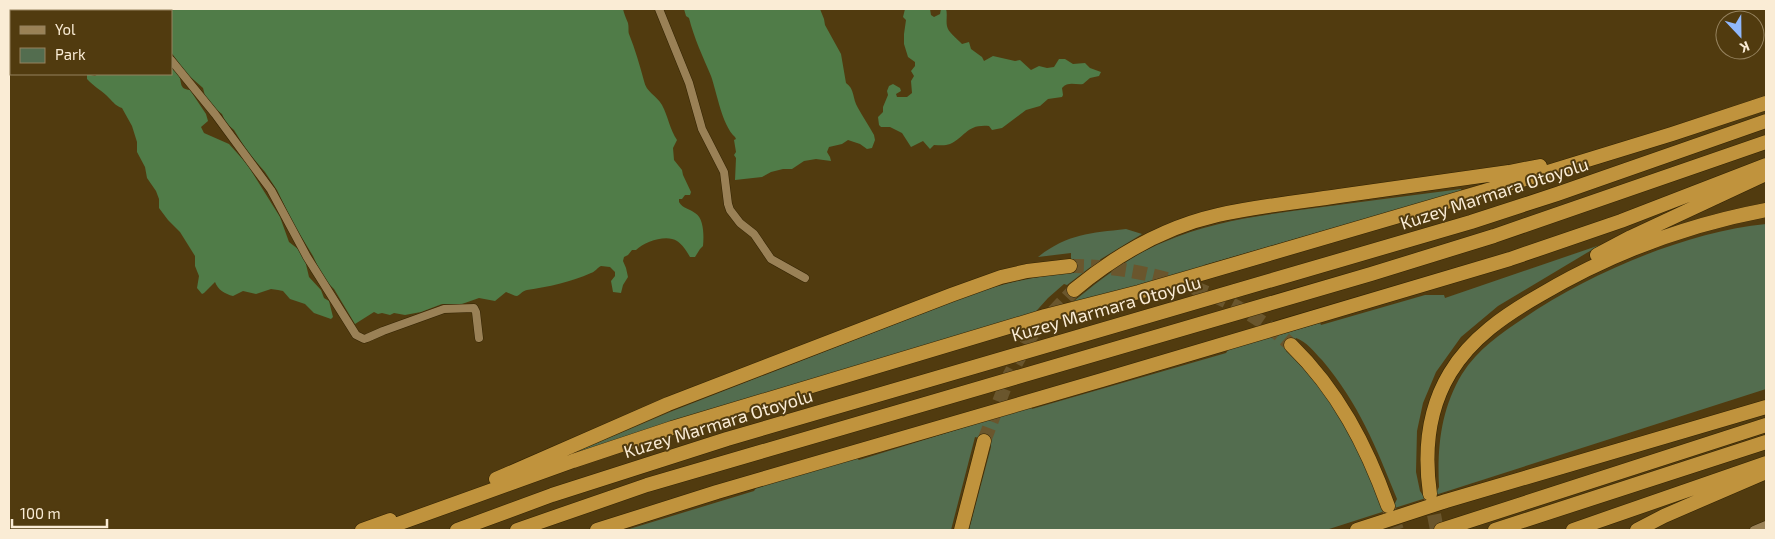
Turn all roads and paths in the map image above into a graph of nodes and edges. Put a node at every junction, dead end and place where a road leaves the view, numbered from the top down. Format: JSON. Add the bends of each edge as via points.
{"nodes":[{"id":1,"x":659,"y":9,"type":"edge"},
{"id":2,"x":172,"y":61,"type":"edge"},
{"id":3,"x":1766,"y":99,"type":"edge"},
{"id":4,"x":1766,"y":103,"type":"edge"},
{"id":5,"x":1766,"y":121,"type":"edge"},
{"id":6,"x":1766,"y":142,"type":"edge"},
{"id":7,"x":1766,"y":165,"type":"edge"},
{"id":8,"x":1766,"y":174,"type":"edge"},
{"id":9,"x":1766,"y":210,"type":"edge"},
{"id":10,"x":1070,"y":266,"type":"tunnel mouth"},
{"id":11,"x":805,"y":278,"type":"dead end"},
{"id":12,"x":1074,"y":290,"type":"tunnel mouth"},
{"id":13,"x":479,"y":338,"type":"dead end"},
{"id":14,"x":1476,"y":340,"type":"junction"},
{"id":15,"x":1292,"y":346,"type":"tunnel mouth"},
{"id":16,"x":1766,"y":400,"type":"edge"},
{"id":17,"x":1766,"y":407,"type":"edge"},
{"id":18,"x":1733,"y":417,"type":"junction"},
{"id":19,"x":1766,"y":425,"type":"edge"},
{"id":20,"x":984,"y":441,"type":"tunnel mouth"},
{"id":21,"x":1766,"y":442,"type":"edge"},
{"id":22,"x":1766,"y":463,"type":"edge"},
{"id":23,"x":1766,"y":472,"type":"edge"},
{"id":24,"x":1430,"y":494,"type":"tunnel mouth"},
{"id":25,"x":1388,"y":506,"type":"tunnel mouth"},
{"id":26,"x":1766,"y":525,"type":"edge"},
{"id":27,"x":362,"y":530,"type":"edge"},
{"id":28,"x":381,"y":530,"type":"edge"},
{"id":29,"x":456,"y":530,"type":"edge"},
{"id":30,"x":518,"y":530,"type":"edge"},
{"id":31,"x":597,"y":530,"type":"edge"},
{"id":32,"x":961,"y":530,"type":"edge"},
{"id":33,"x":1357,"y":530,"type":"edge"},
{"id":34,"x":1441,"y":530,"type":"edge"},
{"id":35,"x":1495,"y":530,"type":"edge"},
{"id":36,"x":1573,"y":530,"type":"edge"},
{"id":37,"x":1637,"y":530,"type":"edge"},
{"id":38,"x":1754,"y":530,"type":"edge"}],
"edges":[{"from":1,"to":11,"type":"street","via":[[689,83],[702,129],[724,172],[730,210],[754,234],[771,259]]},
{"from":2,"to":13,"type":"street","via":[[271,190],[307,257],[356,335],[364,339],[444,310],[474,308]]},
{"from":3,"to":12,"type":"highway","via":[[1533,168],[1269,206],[1204,219],[1148,241]]},
{"from":4,"to":28,"type":"highway","via":[[1549,172],[1139,292],[1046,316],[689,423]]},
{"from":5,"to":29,"type":"highway","name":"Kuzey Marmara Otoyolu","via":[[1471,222],[727,438]]},
{"from":6,"to":30,"type":"highway","via":[[1494,236],[655,482]]},
{"from":7,"to":31,"type":"highway","via":[[1621,221],[1510,259]]},
{"from":8,"to":14,"type":"highway","via":[[1590,259],[1517,303]]},
{"from":9,"to":14,"type":"highway","via":[[1677,232],[1612,257],[1524,305]]},
{"from":10,"to":27,"type":"highway","via":[[1028,271],[950,295],[668,404],[500,478]]},
{"from":14,"to":24,"type":"highway","via":[[1449,374],[1432,415],[1426,457]]},
{"from":15,"to":25,"type":"highway","via":[[1315,370],[1348,417],[1366,450]]},
{"from":16,"to":18,"type":"highway"},
{"from":17,"to":18,"type":"highway"},
{"from":18,"to":33,"type":"highway"},
{"from":19,"to":34,"type":"highway"},
{"from":20,"to":32,"type":"highway"},
{"from":21,"to":35,"type":"highway"},
{"from":22,"to":36,"type":"highway"},
{"from":23,"to":37,"type":"highway"},
{"from":26,"to":38,"type":"street"}]}
